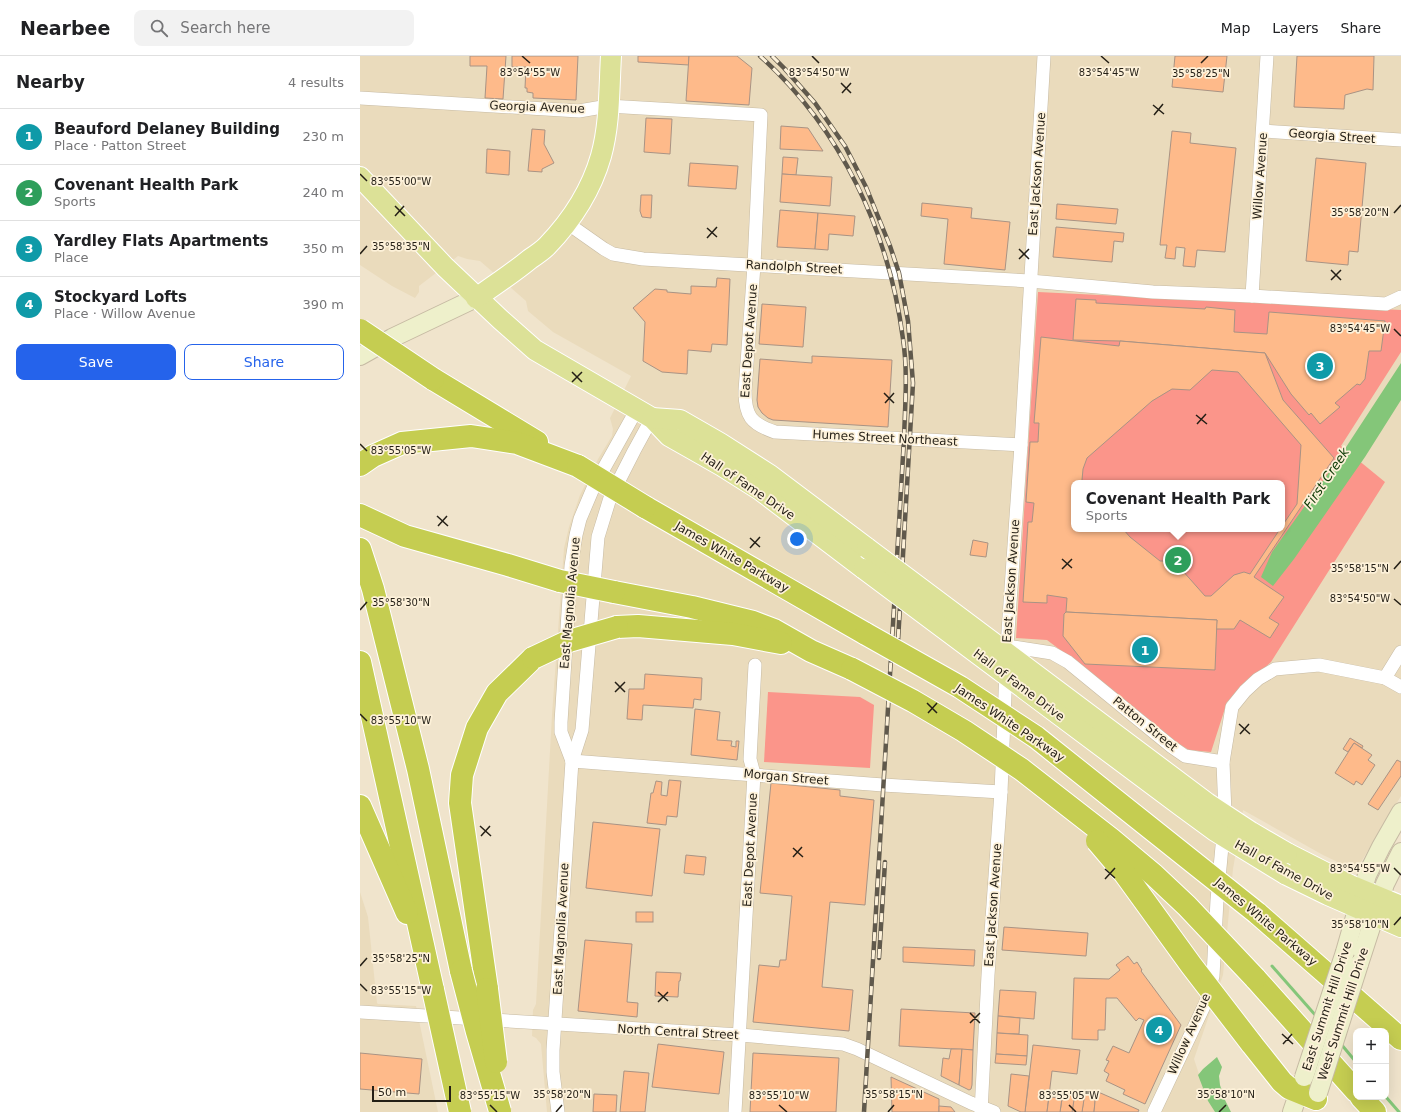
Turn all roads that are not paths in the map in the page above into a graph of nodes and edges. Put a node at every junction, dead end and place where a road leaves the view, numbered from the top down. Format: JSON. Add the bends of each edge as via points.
{"nodes":[{"id":1,"x":611,"y":56,"type":"edge"},
{"id":2,"x":1044,"y":56,"type":"edge"},
{"id":3,"x":1267,"y":56,"type":"edge"},
{"id":4,"x":360,"y":98,"type":"edge"},
{"id":5,"x":608,"y":106,"type":"junction"},
{"id":6,"x":761,"y":115,"type":"joint"},
{"id":7,"x":1262,"y":131,"type":"junction"},
{"id":8,"x":1401,"y":140,"type":"edge"},
{"id":9,"x":360,"y":178,"type":"edge"},
{"id":10,"x":567,"y":223,"type":"junction"},
{"id":11,"x":754,"y":265,"type":"junction"},
{"id":12,"x":1030,"y":281,"type":"junction"},
{"id":13,"x":1252,"y":296,"type":"junction"},
{"id":14,"x":1401,"y":297,"type":"edge"},
{"id":15,"x":476,"y":298,"type":"junction"},
{"id":16,"x":360,"y":330,"type":"edge"},
{"id":17,"x":360,"y":356,"type":"edge"},
{"id":18,"x":645,"y":414,"type":"junction"},
{"id":19,"x":753,"y":421,"type":"joint"},
{"id":20,"x":1021,"y":445,"type":"junction"},
{"id":21,"x":360,"y":465,"type":"edge"},
{"id":22,"x":578,"y":466,"type":"junction"},
{"id":23,"x":360,"y":515,"type":"edge"},
{"id":24,"x":360,"y":549,"type":"edge"},
{"id":25,"x":1007,"y":646,"type":"junction"},
{"id":26,"x":811,"y":651,"type":"junction"},
{"id":27,"x":1401,"y":652,"type":"edge"},
{"id":28,"x":360,"y":662,"type":"edge"},
{"id":29,"x":755,"y":665,"type":"dead end"},
{"id":30,"x":1385,"y":678,"type":"junction"},
{"id":31,"x":1401,"y":687,"type":"edge"},
{"id":32,"x":572,"y":761,"type":"junction"},
{"id":33,"x":1223,"y":762,"type":"junction"},
{"id":34,"x":754,"y":774,"type":"junction"},
{"id":35,"x":1001,"y":792,"type":"junction"},
{"id":36,"x":1064,"y":804,"type":"junction"},
{"id":37,"x":360,"y":806,"type":"edge"},
{"id":38,"x":1401,"y":812,"type":"edge"},
{"id":39,"x":1401,"y":852,"type":"edge"},
{"id":40,"x":1369,"y":903,"type":"junction"},
{"id":41,"x":1401,"y":906,"type":"edge"},
{"id":42,"x":1401,"y":927,"type":"edge"},
{"id":43,"x":426,"y":956,"type":"junction"},
{"id":44,"x":360,"y":1012,"type":"edge"},
{"id":45,"x":555,"y":1024,"type":"junction"},
{"id":46,"x":740,"y":1035,"type":"junction"},
{"id":47,"x":1399,"y":1037,"type":"edge"},
{"id":48,"x":1353,"y":1088,"type":"edge"},
{"id":49,"x":1307,"y":1098,"type":"edge"},
{"id":50,"x":1364,"y":1100,"type":"edge"},
{"id":51,"x":986,"y":1110,"type":"edge"},
{"id":52,"x":460,"y":1112,"type":"edge"},
{"id":53,"x":500,"y":1112,"type":"edge"},
{"id":54,"x":558,"y":1112,"type":"edge"},
{"id":55,"x":735,"y":1112,"type":"edge"},
{"id":56,"x":1154,"y":1112,"type":"edge"},
{"id":57,"x":1375,"y":1112,"type":"edge"}],
"edges":[{"from":1,"to":5,"type":"main road"},
{"from":2,"to":12,"type":"street","name":"East Jackson Avenue"},
{"from":3,"to":7,"type":"street","name":"Willow Avenue"},
{"from":4,"to":5,"type":"street","name":"Georgia Avenue","via":[[579,112]]},
{"from":5,"to":6,"type":"street","name":"Georgia Avenue"},
{"from":5,"to":10,"type":"main road","via":[[601,155],[594,175],[581,203]]},
{"from":6,"to":11,"type":"street","name":"East Depot Avenue"},
{"from":7,"to":8,"type":"street","name":"Georgia Street"},
{"from":7,"to":13,"type":"street","name":"Willow Avenue"},
{"from":9,"to":15,"type":"main road","name":"Hall of Fame Drive"},
{"from":10,"to":11,"type":"street","name":"Randolph Street","via":[[613,254],[643,259]]},
{"from":10,"to":15,"type":"main road","via":[[546,247]]},
{"from":11,"to":12,"type":"street","name":"Randolph Street"},
{"from":11,"to":19,"type":"street","name":"East Depot Avenue","via":[[745,391],[745,404]]},
{"from":12,"to":13,"type":"street","name":"Randolph Street","via":[[1153,292]]},
{"from":12,"to":20,"type":"street","name":"East Jackson Avenue"},
{"from":13,"to":14,"type":"street","name":"Randolph Street","via":[[1386,304]]},
{"from":15,"to":17,"type":"main road"},
{"from":15,"to":18,"type":"main road","name":"Hall of Fame Drive","via":[[535,350]]},
{"from":16,"to":22,"type":"highway","bridge":true,"via":[[434,379]]},
{"from":18,"to":32,"type":"street","name":"East Magnolia Avenue","via":[[610,498],[598,537],[582,730]]},
{"from":18,"to":32,"type":"street","name":"East Magnolia Avenue","via":[[594,486],[576,535],[571,566],[561,722],[561,732]]},
{"from":18,"to":40,"type":"main road","name":"Hall of Fame Drive","bridge":true,"via":[[680,420],[770,475],[1207,803]]},
{"from":18,"to":40,"type":"main road","name":"Hall of Fame Drive","bridge":true,"via":[[669,436],[760,490],[1215,831],[1285,874],[1328,895]]},
{"from":19,"to":20,"type":"street","name":"Humes Street Northeast","via":[[775,432]]},
{"from":20,"to":25,"type":"street","name":"East Jackson Avenue"},
{"from":21,"to":22,"type":"highway","via":[[402,443],[471,436],[517,443]]},
{"from":22,"to":47,"type":"highway","name":"James White Parkway","bridge":true,"via":[[645,508],[960,687],[1036,737],[1257,912]]},
{"from":23,"to":26,"type":"highway","bridge":true,"via":[[405,536],[560,581],[753,622],[774,630]]},
{"from":24,"to":53,"type":"highway","bridge":true,"via":[[373,589],[418,769],[461,972]]},
{"from":25,"to":33,"type":"street","name":"Patton Street","via":[[1052,653],[1068,662],[1172,748],[1185,756]]},
{"from":25,"to":35,"type":"street","name":"East Jackson Avenue"},
{"from":26,"to":36,"type":"highway","bridge":true,"via":[[852,669],[964,731],[1021,769]]},
{"from":26,"to":53,"type":"highway","bridge":true,"via":[[770,640],[733,634],[638,626],[617,627],[570,641],[534,658],[497,693],[476,728],[462,775],[460,803],[496,1052]]},
{"from":27,"to":30,"type":"street"},
{"from":28,"to":43,"type":"highway"},
{"from":29,"to":34,"type":"street","name":"East Depot Avenue","via":[[750,759]]},
{"from":30,"to":31,"type":"street"},
{"from":30,"to":33,"type":"street","via":[[1319,665],[1275,669],[1258,679],[1232,707]]},
{"from":32,"to":34,"type":"street","name":"Morgan Street"},
{"from":32,"to":45,"type":"street","name":"East Magnolia Avenue"},
{"from":33,"to":56,"type":"street","name":"Willow Avenue","via":[[1226,814],[1217,900],[1213,976],[1203,1007]]},
{"from":34,"to":35,"type":"street","name":"Morgan Street"},
{"from":34,"to":46,"type":"street","name":"East Depot Avenue"},
{"from":35,"to":51,"type":"street","name":"East Jackson Avenue","via":[[988,975]]},
{"from":36,"to":48,"type":"highway","bridge":true,"via":[[1111,839],[1187,906]]},
{"from":36,"to":49,"type":"highway","bridge":true,"via":[[1125,874],[1191,965],[1282,1082]]},
{"from":37,"to":43,"type":"highway"},
{"from":38,"to":40,"type":"main road","name":"East Summit Hill Drive","via":[[1367,875]]},
{"from":39,"to":40,"type":"main road","name":"East Summit Hill Drive","via":[[1385,884]]},
{"from":40,"to":41,"type":"main road","name":"Hall of Fame Drive"},
{"from":40,"to":42,"type":"main road","name":"Hall of Fame Drive"},
{"from":40,"to":49,"type":"main road","name":"East Summit Hill Drive","bridge":true,"via":[[1345,952]]},
{"from":40,"to":49,"type":"main road","name":"West Summit Hill Drive","bridge":true,"via":[[1359,964]]},
{"from":43,"to":52,"type":"highway","bridge":true},
{"from":44,"to":45,"type":"street","name":"North Central Street"},
{"from":45,"to":46,"type":"street","name":"North Central Street"},
{"from":45,"to":54,"type":"street","name":"East Magnolia Avenue","via":[[553,1072]]},
{"from":46,"to":51,"type":"street","name":"North Central Street","via":[[843,1044]]},
{"from":46,"to":55,"type":"street","name":"East Depot Avenue"},
{"from":50,"to":57,"type":"highway"}]}
